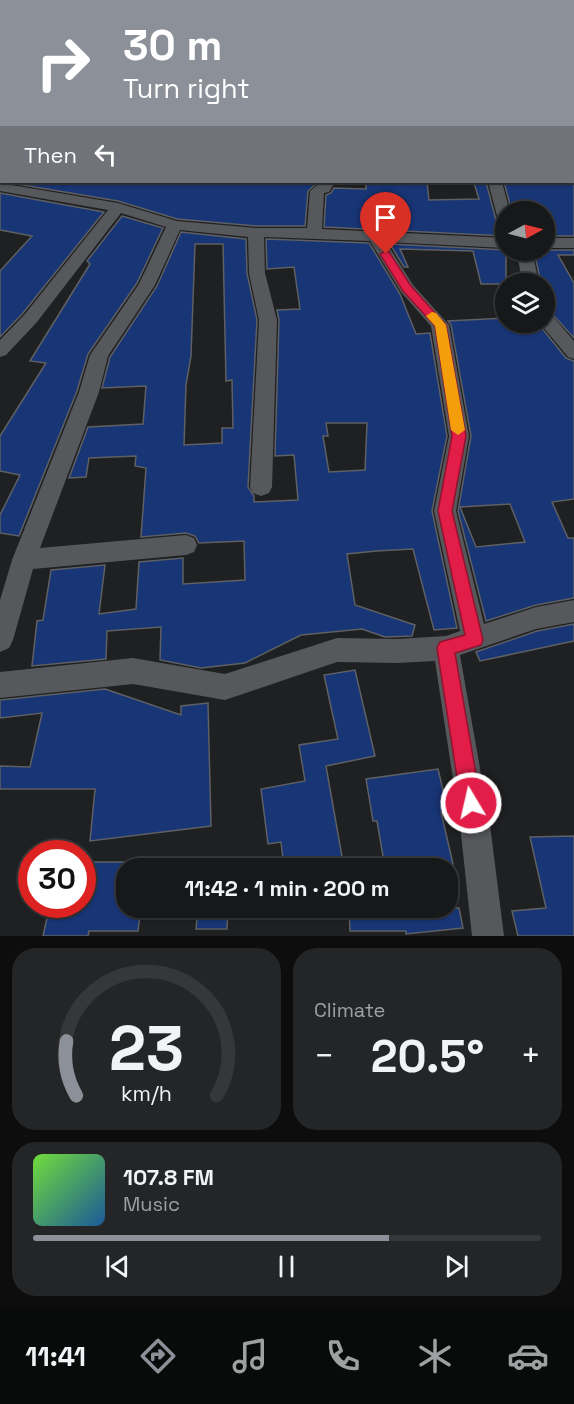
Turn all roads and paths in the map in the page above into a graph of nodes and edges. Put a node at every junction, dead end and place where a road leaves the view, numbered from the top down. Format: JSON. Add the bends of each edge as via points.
{"nodes":[{"id":1,"x":66,"y":183,"type":"edge"},
{"id":2,"x":327,"y":183,"type":"edge"},
{"id":3,"x":495,"y":183,"type":"edge"},
{"id":4,"x":0,"y":187,"type":"edge"},
{"id":5,"x":56,"y":195,"type":"junction"},
{"id":6,"x":500,"y":201,"type":"edge"},
{"id":7,"x":117,"y":207,"type":"junction"},
{"id":8,"x":176,"y":225,"type":"junction"},
{"id":9,"x":256,"y":233,"type":"junction"},
{"id":10,"x":314,"y":233,"type":"junction"},
{"id":11,"x":375,"y":237,"type":"junction"},
{"id":12,"x":495,"y":242,"type":"edge"},
{"id":13,"x":555,"y":243,"type":"edge"},
{"id":14,"x":574,"y":243,"type":"edge"},
{"id":15,"x":555,"y":330,"type":"edge"},
{"id":16,"x":0,"y":351,"type":"edge"},
{"id":17,"x":574,"y":353,"type":"edge"},
{"id":18,"x":261,"y":487,"type":"dead end"},
{"id":19,"x":186,"y":545,"type":"dead end"},
{"id":20,"x":24,"y":560,"type":"junction"},
{"id":21,"x":574,"y":611,"type":"edge"},
{"id":22,"x":0,"y":640,"type":"edge"},
{"id":23,"x":475,"y":640,"type":"junction"},
{"id":24,"x":446,"y":648,"type":"junction"},
{"id":25,"x":0,"y":685,"type":"edge"},
{"id":26,"x":488,"y":936,"type":"edge"}],
"edges":[{"from":1,"to":5,"type":"street"},
{"from":2,"to":10,"type":"street","via":[[317,191]]},
{"from":3,"to":6,"type":"street"},
{"from":4,"to":5,"type":"street"},
{"from":5,"to":7,"type":"street"},
{"from":7,"to":8,"type":"street"},
{"from":7,"to":16,"type":"street","via":[[31,318]]},
{"from":8,"to":9,"type":"street"},
{"from":8,"to":20,"type":"street","via":[[147,285],[99,355],[89,392]]},
{"from":9,"to":10,"type":"street"},
{"from":9,"to":18,"type":"street","via":[[257,273],[268,320]]},
{"from":10,"to":11,"type":"street"},
{"from":11,"to":12,"type":"street"},
{"from":11,"to":23,"type":"street","via":[[407,288],[440,325],[459,436],[445,511]]},
{"from":13,"to":14,"type":"street"},
{"from":15,"to":17,"type":"street"},
{"from":19,"to":20,"type":"street"},
{"from":20,"to":22,"type":"street"},
{"from":21,"to":23,"type":"street","via":[[536,618]]},
{"from":23,"to":24,"type":"street"},
{"from":24,"to":25,"type":"street","via":[[338,650],[225,687],[133,671]]},
{"from":24,"to":26,"type":"street","via":[[475,825]]}]}
